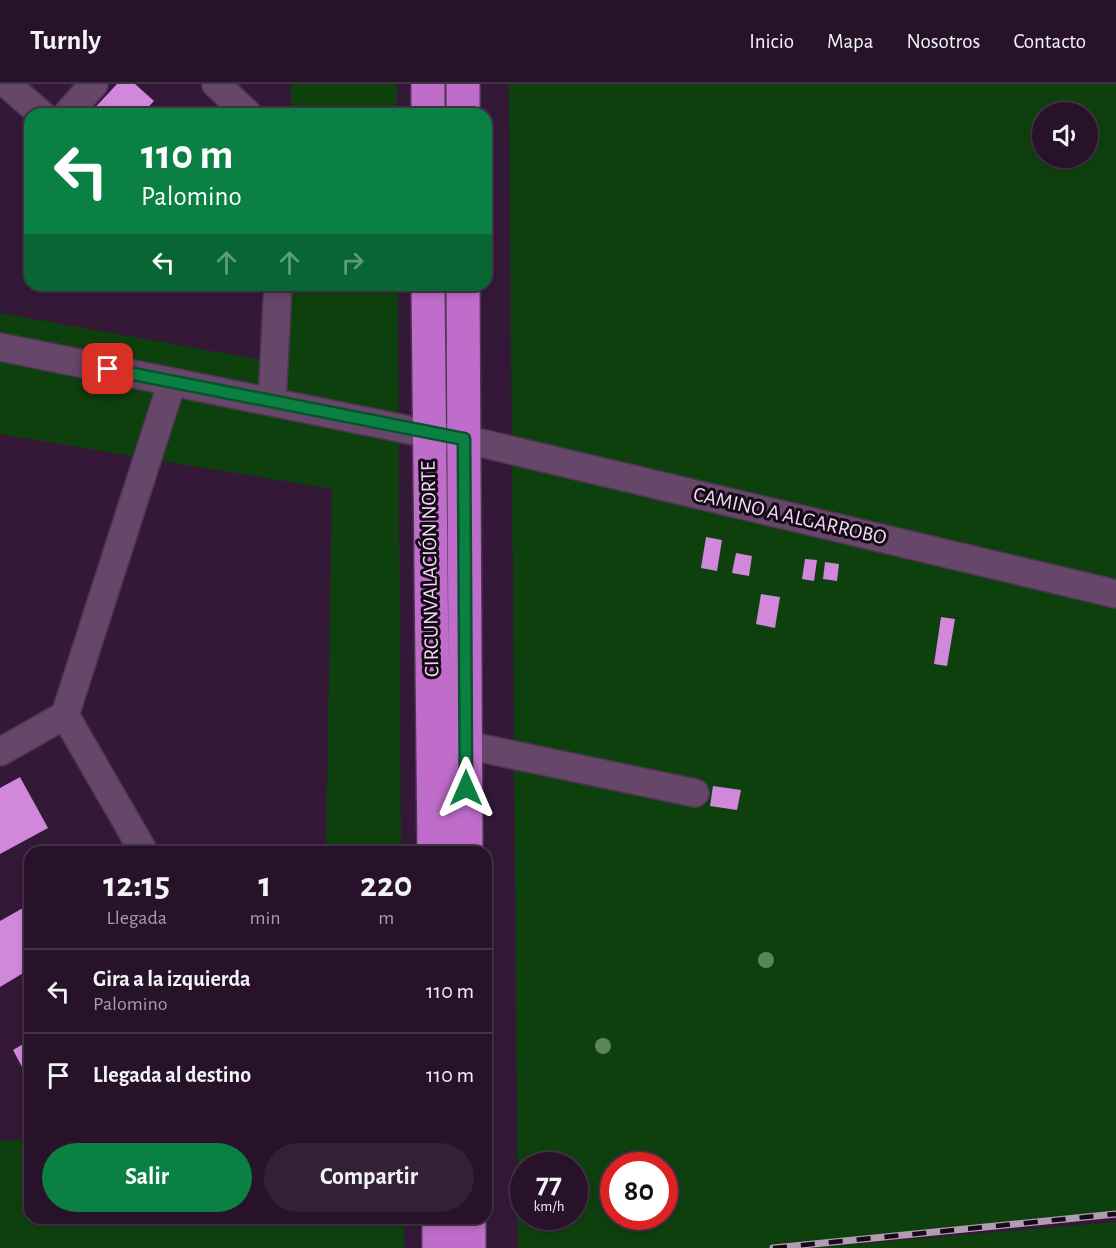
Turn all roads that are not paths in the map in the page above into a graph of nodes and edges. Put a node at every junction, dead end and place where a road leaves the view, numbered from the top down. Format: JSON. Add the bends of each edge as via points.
{"nodes":[{"id":1,"x":7,"y":84,"type":"edge"},
{"id":2,"x":94,"y":84,"type":"edge"},
{"id":3,"x":216,"y":84,"type":"edge"},
{"id":4,"x":428,"y":84,"type":"edge"},
{"id":5,"x":463,"y":84,"type":"edge"},
{"id":6,"x":34,"y":108,"type":"edge"},
{"id":7,"x":72,"y":108,"type":"edge"},
{"id":8,"x":242,"y":108,"type":"edge"},
{"id":9,"x":428,"y":108,"type":"edge"},
{"id":10,"x":463,"y":108,"type":"edge"},
{"id":11,"x":278,"y":291,"type":"edge"},
{"id":12,"x":428,"y":291,"type":"edge"},
{"id":13,"x":463,"y":291,"type":"edge"},
{"id":14,"x":0,"y":347,"type":"edge"},
{"id":15,"x":172,"y":382,"type":"junction"},
{"id":16,"x":272,"y":402,"type":"junction"},
{"id":17,"x":429,"y":434,"type":"junction"},
{"id":18,"x":464,"y":439,"type":"junction"},
{"id":19,"x":1116,"y":594,"type":"edge"},
{"id":20,"x":65,"y":715,"type":"junction"},
{"id":21,"x":466,"y":745,"type":"junction"},
{"id":22,"x":0,"y":752,"type":"edge"},
{"id":23,"x":695,"y":793,"type":"dead end"},
{"id":24,"x":141,"y":846,"type":"edge"},
{"id":25,"x":434,"y":846,"type":"edge"},
{"id":26,"x":466,"y":846,"type":"edge"},
{"id":27,"x":439,"y":1224,"type":"edge"},
{"id":28,"x":469,"y":1224,"type":"edge"},
{"id":29,"x":439,"y":1248,"type":"edge"},
{"id":30,"x":469,"y":1248,"type":"edge"}],
"edges":[{"from":1,"to":6,"type":"street"},
{"from":2,"to":7,"type":"street"},
{"from":3,"to":8,"type":"street"},
{"from":4,"to":9,"type":"highway"},
{"from":5,"to":10,"type":"highway"},
{"from":11,"to":16,"type":"street"},
{"from":12,"to":17,"type":"highway","name":"CIRCUNVALACIÓN NORTE"},
{"from":13,"to":18,"type":"highway","name":"CIRCUNVALACIÓN NORTE"},
{"from":14,"to":15,"type":"street","name":"CAMINO A ALGARROBO"},
{"from":15,"to":16,"type":"street","name":"CAMINO A ALGARROBO"},
{"from":15,"to":20,"type":"street"},
{"from":16,"to":17,"type":"street","name":"CAMINO A ALGARROBO"},
{"from":17,"to":18,"type":"street","name":"CAMINO A ALGARROBO"},
{"from":17,"to":25,"type":"highway","name":"CIRCUNVALACIÓN NORTE"},
{"from":18,"to":19,"type":"street","name":"CAMINO A ALGARROBO"},
{"from":18,"to":21,"type":"highway","name":"CIRCUNVALACIÓN NORTE"},
{"from":20,"to":22,"type":"street"},
{"from":20,"to":24,"type":"street"},
{"from":21,"to":23,"type":"street"},
{"from":21,"to":26,"type":"highway","name":"CIRCUNVALACIÓN NORTE"},
{"from":27,"to":29,"type":"highway"},
{"from":28,"to":30,"type":"highway"}]}
